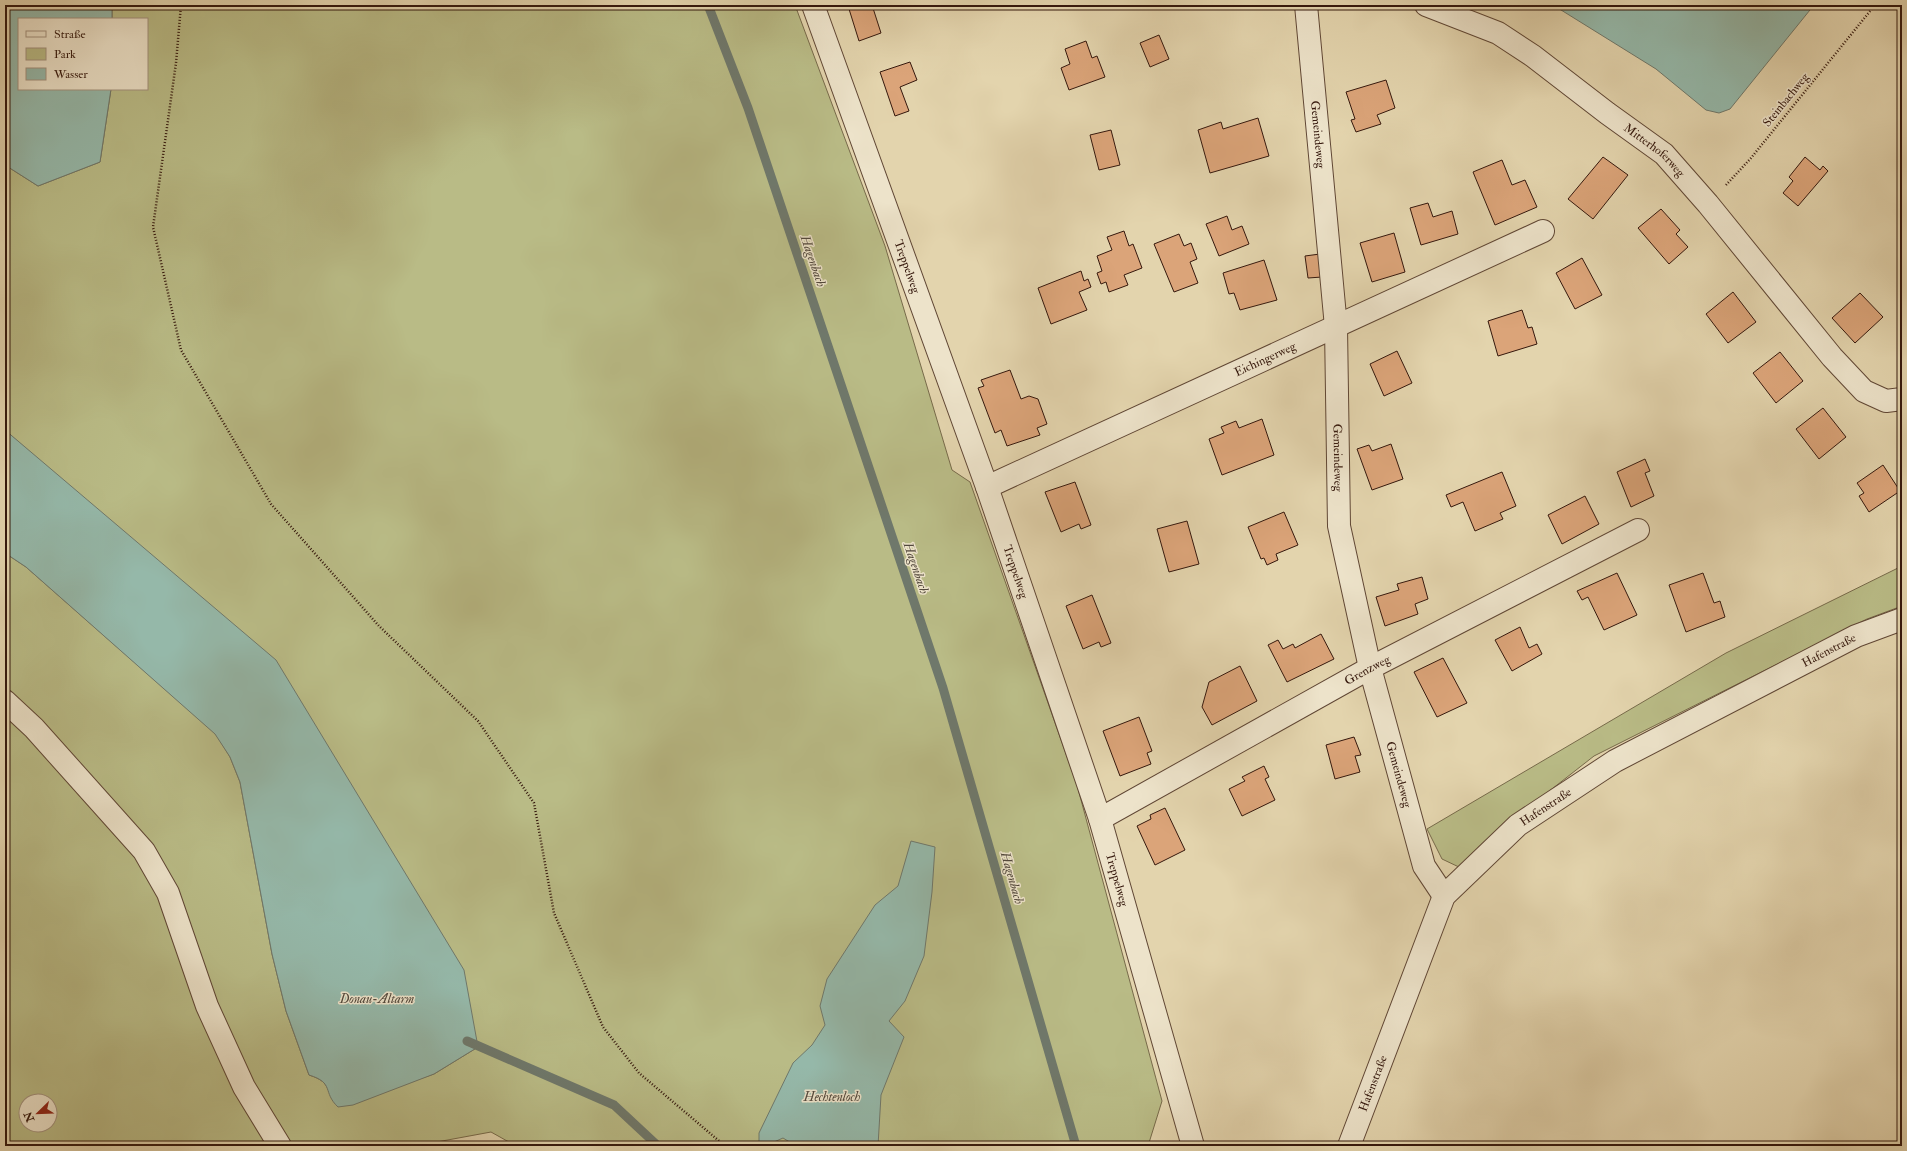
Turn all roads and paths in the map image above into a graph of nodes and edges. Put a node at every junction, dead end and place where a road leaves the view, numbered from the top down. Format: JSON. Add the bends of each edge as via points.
{"nodes":[{"id":1,"x":182,"y":5,"type":"edge"},
{"id":2,"x":813,"y":5,"type":"edge"},
{"id":3,"x":1306,"y":5,"type":"edge"},
{"id":4,"x":1426,"y":5,"type":"edge"},
{"id":5,"x":1875,"y":5,"type":"edge"},
{"id":6,"x":1708,"y":204,"type":"junction"},
{"id":7,"x":1543,"y":232,"type":"dead end"},
{"id":8,"x":1336,"y":327,"type":"junction"},
{"id":9,"x":1902,"y":399,"type":"edge"},
{"id":10,"x":987,"y":487,"type":"junction"},
{"id":11,"x":1638,"y":530,"type":"dead end"},
{"id":12,"x":1902,"y":619,"type":"edge"},
{"id":13,"x":1370,"y":668,"type":"junction"},
{"id":14,"x":5,"y":701,"type":"edge"},
{"id":15,"x":1100,"y":819,"type":"junction"},
{"id":16,"x":1444,"y":896,"type":"junction"},
{"id":17,"x":280,"y":1146,"type":"edge"},
{"id":18,"x":725,"y":1146,"type":"edge"},
{"id":19,"x":1193,"y":1146,"type":"edge"},
{"id":20,"x":1349,"y":1146,"type":"edge"}],
"edges":[{"from":1,"to":18,"type":"path","via":[[153,227],[181,350],[271,504],[379,626],[478,721],[534,804],[554,913],[603,1028],[639,1073]]},
{"from":2,"to":10,"type":"street","name":"Treppelweg"},
{"from":3,"to":8,"type":"street","name":"Gemeindeweg"},
{"from":4,"to":6,"type":"street","name":"Mitterhoferweg","via":[[1498,33],[1533,56],[1607,114],[1664,154]]},
{"from":5,"to":6,"type":"path","name":"Steinbachweg","via":[[1751,158]]},
{"from":6,"to":9,"type":"street","name":"Mitterhoferweg","via":[[1832,357],[1864,391],[1886,401]]},
{"from":7,"to":8,"type":"street","name":"Eichingerweg"},
{"from":8,"to":10,"type":"street","name":"Eichingerweg"},
{"from":8,"to":13,"type":"street","name":"Gemeindeweg","via":[[1339,526]]},
{"from":10,"to":15,"type":"street","name":"Treppelweg"},
{"from":11,"to":13,"type":"street","name":"Grenzweg"},
{"from":12,"to":16,"type":"street","name":"Hafenstraße","via":[[1856,636],[1615,761],[1518,825]]},
{"from":13,"to":15,"type":"street","name":"Grenzweg"},
{"from":13,"to":16,"type":"street","name":"Gemeindeweg","via":[[1424,866]]},
{"from":14,"to":17,"type":"street","via":[[34,728],[144,851],[168,893],[207,1006],[244,1087]]},
{"from":15,"to":19,"type":"street","name":"Treppelweg"},
{"from":16,"to":20,"type":"street","name":"Hafenstraße"}]}
